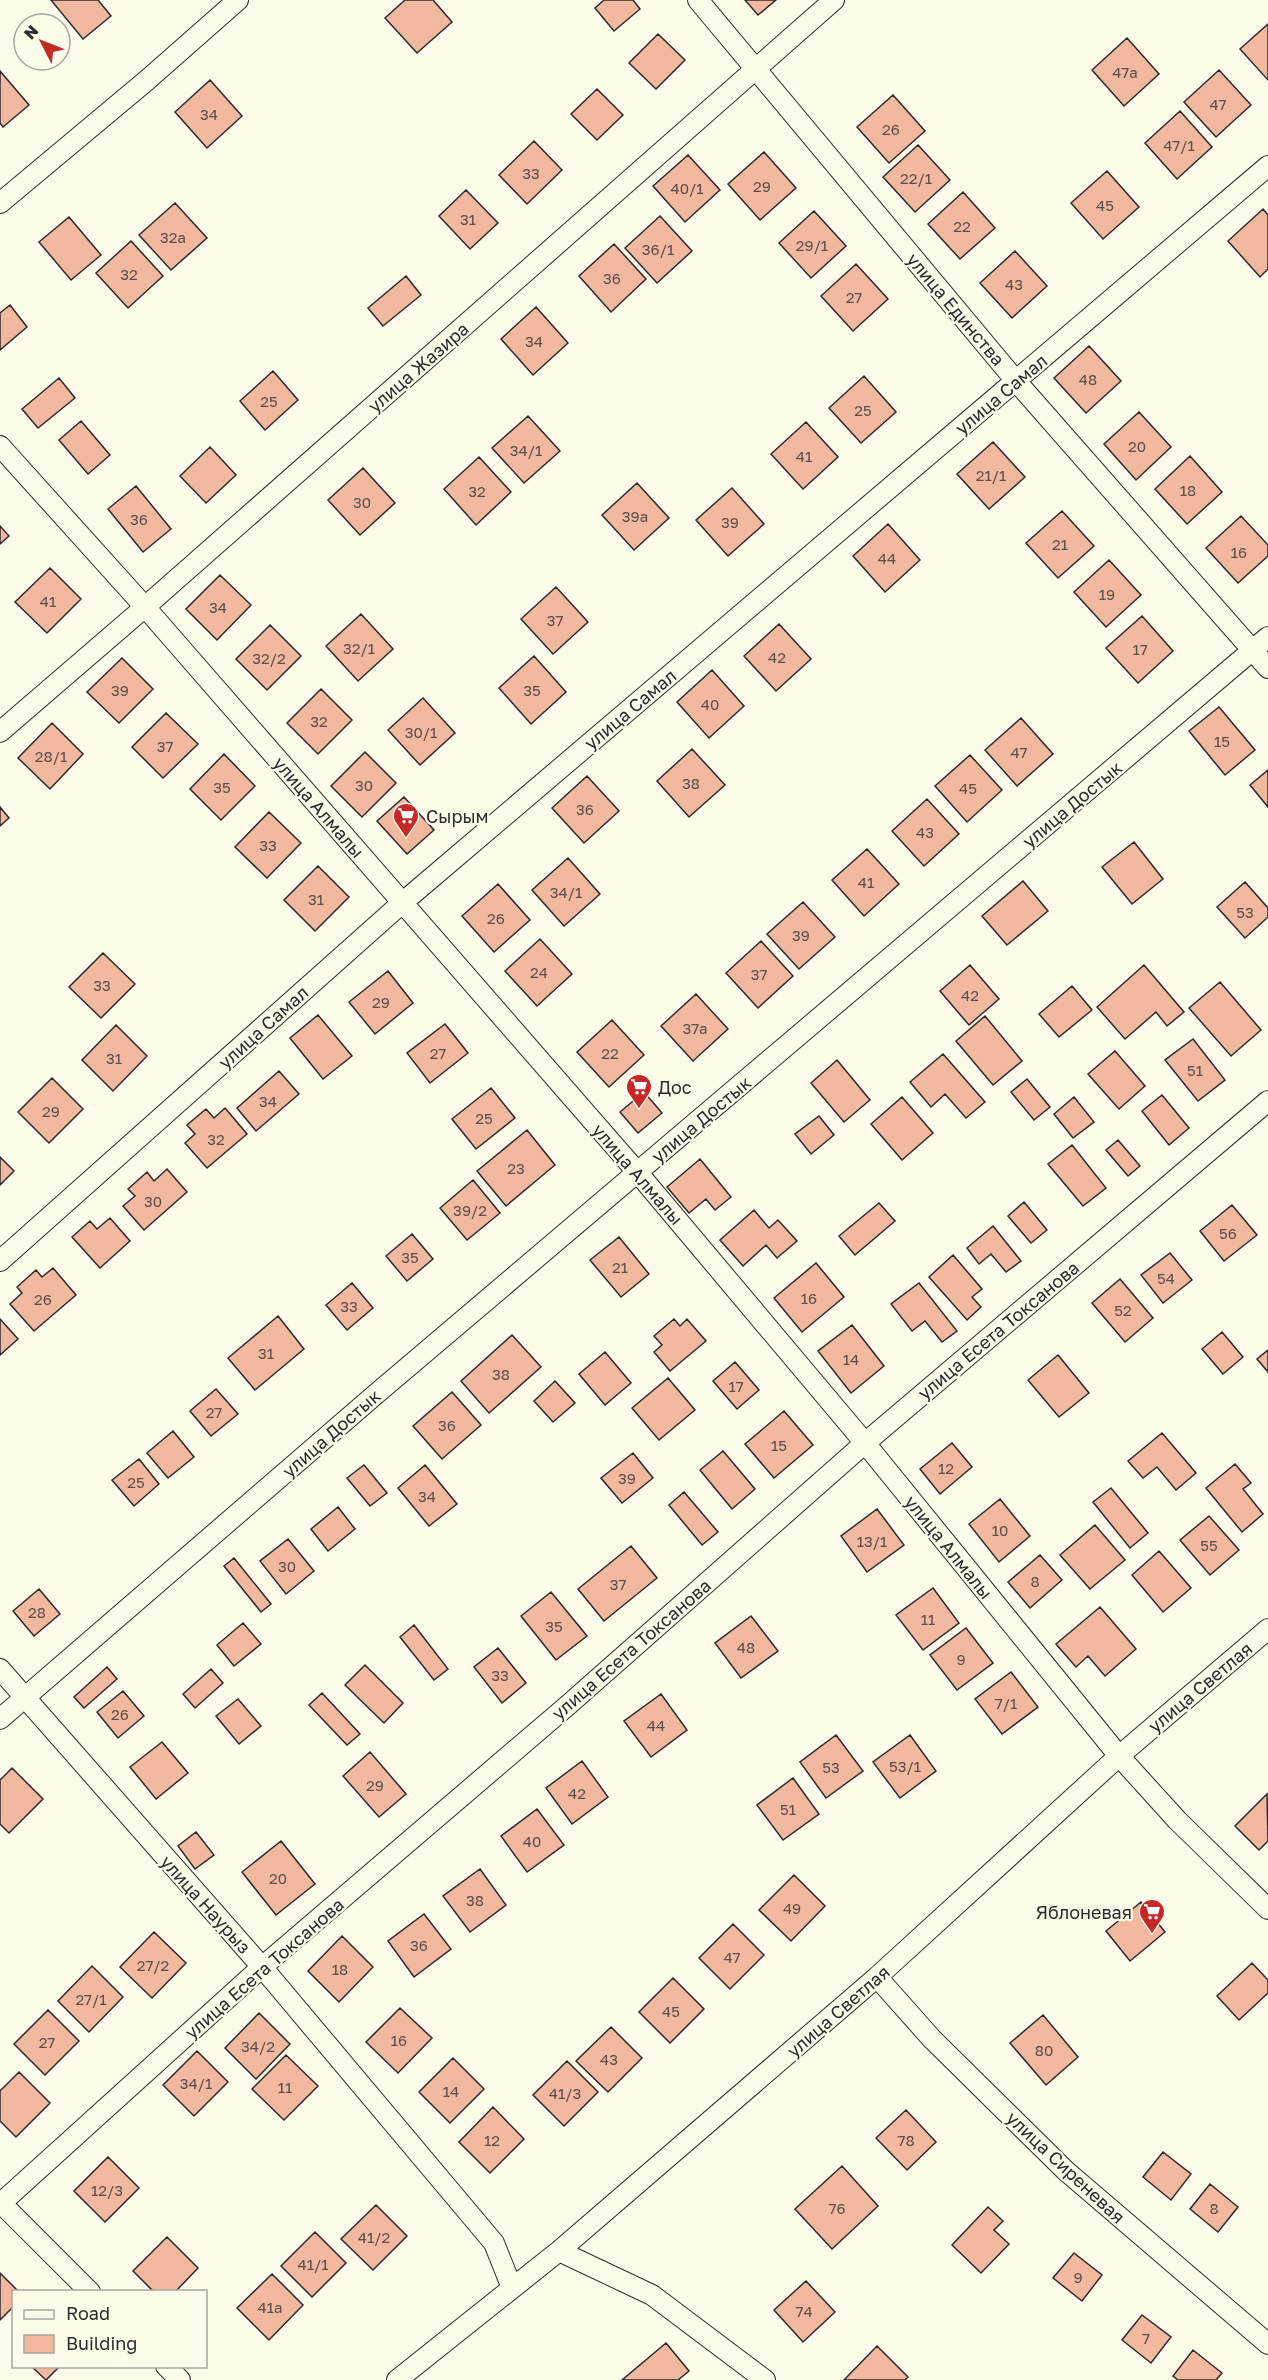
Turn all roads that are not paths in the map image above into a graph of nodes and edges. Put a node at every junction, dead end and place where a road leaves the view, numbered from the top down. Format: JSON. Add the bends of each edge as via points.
{"nodes":[{"id":1,"x":238,"y":0,"type":"edge"},
{"id":2,"x":698,"y":0,"type":"edge"},
{"id":3,"x":834,"y":0,"type":"edge"},
{"id":4,"x":756,"y":68,"type":"junction"},
{"id":5,"x":1268,"y":166,"type":"edge"},
{"id":6,"x":0,"y":203,"type":"edge"},
{"id":7,"x":1016,"y":381,"type":"junction"},
{"id":8,"x":0,"y":446,"type":"edge"},
{"id":9,"x":146,"y":607,"type":"junction"},
{"id":10,"x":1268,"y":637,"type":"edge"},
{"id":11,"x":1253,"y":650,"type":"junction"},
{"id":12,"x":1268,"y":668,"type":"edge"},
{"id":13,"x":0,"y":732,"type":"edge"},
{"id":14,"x":402,"y":903,"type":"junction"},
{"id":15,"x":1268,"y":1101,"type":"edge"},
{"id":16,"x":638,"y":1173,"type":"junction"},
{"id":17,"x":0,"y":1261,"type":"edge"},
{"id":18,"x":865,"y":1443,"type":"junction"},
{"id":19,"x":1268,"y":1629,"type":"edge"},
{"id":20,"x":0,"y":1669,"type":"edge"},
{"id":21,"x":23,"y":1698,"type":"junction"},
{"id":22,"x":0,"y":1719,"type":"edge"},
{"id":23,"x":1119,"y":1756,"type":"junction"},
{"id":24,"x":1268,"y":1909,"type":"edge"},
{"id":25,"x":262,"y":1967,"type":"junction"},
{"id":26,"x":877,"y":1977,"type":"junction"},
{"id":27,"x":0,"y":2203,"type":"edge"},
{"id":28,"x":559,"y":2251,"type":"junction"},
{"id":29,"x":512,"y":2288,"type":"junction"},
{"id":30,"x":88,"y":2290,"type":"edge"},
{"id":31,"x":1268,"y":2344,"type":"edge"},
{"id":32,"x":167,"y":2368,"type":"edge"},
{"id":33,"x":180,"y":2380,"type":"edge"},
{"id":34,"x":398,"y":2380,"type":"edge"},
{"id":35,"x":765,"y":2380,"type":"edge"}],
"edges":[{"from":1,"to":6,"type":"street"},
{"from":2,"to":4,"type":"street","name":"улица Единства"},
{"from":3,"to":4,"type":"street","name":"улица Жазира"},
{"from":4,"to":7,"type":"street","name":"улица Единства"},
{"from":4,"to":9,"type":"street","name":"улица Жазира"},
{"from":5,"to":7,"type":"street","name":"улица Самал"},
{"from":7,"to":11,"type":"street","name":"улица Единства"},
{"from":7,"to":14,"type":"street","name":"улица Самал"},
{"from":8,"to":9,"type":"street","name":"улица Алмалы"},
{"from":9,"to":13,"type":"street","name":"улица Жазира"},
{"from":9,"to":14,"type":"street","name":"улица Алмалы"},
{"from":10,"to":11,"type":"street","name":"улица Достык"},
{"from":11,"to":12,"type":"street","name":"улица Единства"},
{"from":11,"to":16,"type":"street","name":"улица Достык"},
{"from":14,"to":16,"type":"street","name":"улица Алмалы"},
{"from":14,"to":17,"type":"street","name":"улица Самал"},
{"from":15,"to":18,"type":"street","name":"улица Есета Токсанова"},
{"from":16,"to":18,"type":"street","name":"улица Алмалы"},
{"from":16,"to":21,"type":"street","name":"улица Достык"},
{"from":18,"to":23,"type":"street","name":"улица Алмалы"},
{"from":18,"to":25,"type":"street","name":"улица Есета Токсанова","via":[[576,1699]]},
{"from":19,"to":23,"type":"street","name":"улица Светлая"},
{"from":20,"to":21,"type":"street","name":"улица Наурыз"},
{"from":21,"to":22,"type":"street","name":"улица Достык"},
{"from":21,"to":25,"type":"street","name":"улица Наурыз"},
{"from":23,"to":24,"type":"street","name":"улица Алмалы","via":[[1177,1820]]},
{"from":23,"to":26,"type":"street","name":"улица Светлая"},
{"from":25,"to":27,"type":"street","name":"улица Есета Токсанова"},
{"from":25,"to":29,"type":"street","name":"улица Наурыз","via":[[494,2243]]},
{"from":26,"to":28,"type":"street","name":"улица Светлая"},
{"from":26,"to":31,"type":"street","name":"улица Сиреневая","via":[[932,2039],[1066,2171]]},
{"from":27,"to":30,"type":"street"},
{"from":28,"to":29,"type":"street","name":"улица Светлая"},
{"from":28,"to":35,"type":"street","via":[[652,2295]]},
{"from":29,"to":34,"type":"street","name":"улица Светлая"},
{"from":32,"to":33,"type":"street"}]}
